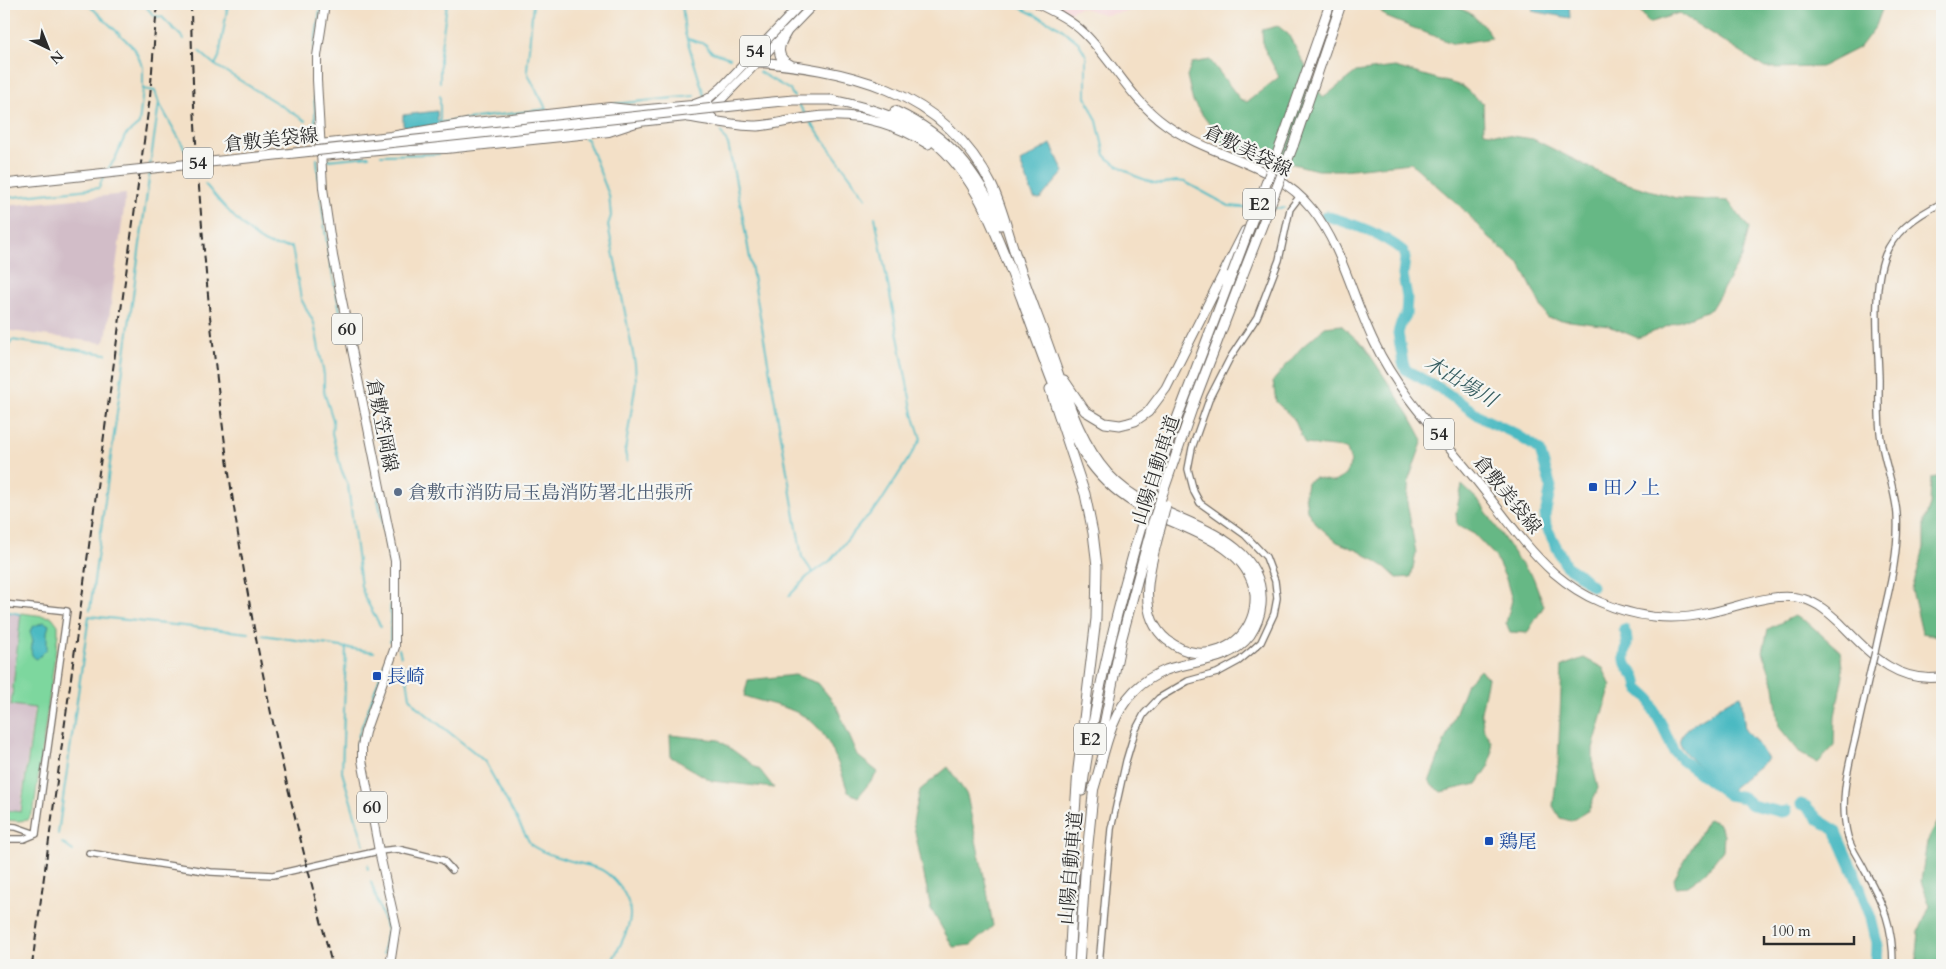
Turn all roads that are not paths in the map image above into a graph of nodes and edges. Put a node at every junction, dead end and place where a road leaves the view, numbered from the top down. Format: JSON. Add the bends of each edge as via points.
{"nodes":[{"id":1,"x":325,"y":4,"type":"edge"},
{"id":2,"x":801,"y":4,"type":"edge"},
{"id":3,"x":814,"y":4,"type":"edge"},
{"id":4,"x":1038,"y":4,"type":"edge"},
{"id":5,"x":1330,"y":4,"type":"edge"},
{"id":6,"x":1341,"y":4,"type":"edge"},
{"id":7,"x":786,"y":33,"type":"junction"},
{"id":8,"x":746,"y":61,"type":"junction"},
{"id":9,"x":758,"y":62,"type":"junction"},
{"id":10,"x":793,"y":66,"type":"junction"},
{"id":11,"x":708,"y":98,"type":"junction"},
{"id":12,"x":831,"y":100,"type":"junction"},
{"id":13,"x":637,"y":110,"type":"junction"},
{"id":14,"x":706,"y":112,"type":"junction"},
{"id":15,"x":688,"y":117,"type":"junction"},
{"id":16,"x":639,"y":122,"type":"junction"},
{"id":17,"x":716,"y":122,"type":"junction"},
{"id":18,"x":392,"y":143,"type":"junction"},
{"id":19,"x":320,"y":144,"type":"junction"},
{"id":20,"x":321,"y":156,"type":"junction"},
{"id":21,"x":956,"y":165,"type":"junction"},
{"id":22,"x":4,"y":184,"type":"edge"},
{"id":23,"x":1300,"y":196,"type":"junction"},
{"id":24,"x":1942,"y":203,"type":"edge"},
{"id":25,"x":1015,"y":254,"type":"junction"},
{"id":26,"x":1229,"y":273,"type":"junction"},
{"id":27,"x":1047,"y":357,"type":"junction"},
{"id":28,"x":1157,"y":524,"type":"junction"},
{"id":29,"x":4,"y":604,"type":"edge"},
{"id":30,"x":1942,"y":677,"type":"edge"},
{"id":31,"x":1093,"y":791,"type":"junction"},
{"id":32,"x":4,"y":826,"type":"edge"},
{"id":33,"x":36,"y":834,"type":"junction"},
{"id":34,"x":4,"y":839,"type":"edge"},
{"id":35,"x":379,"y":851,"type":"junction"},
{"id":36,"x":89,"y":853,"type":"dead end"},
{"id":37,"x":452,"y":870,"type":"dead end"},
{"id":38,"x":1073,"y":879,"type":"junction"},
{"id":39,"x":390,"y":965,"type":"edge"},
{"id":40,"x":1069,"y":965,"type":"edge"},
{"id":41,"x":1079,"y":965,"type":"edge"},
{"id":42,"x":1099,"y":965,"type":"edge"},
{"id":43,"x":1893,"y":965,"type":"edge"}],
"edges":[{"from":1,"to":19,"type":"main road","name":"倉敷笠岡線","number":"60","via":[[317,56]]},
{"from":2,"to":8,"type":"main road","number":"54"},
{"from":3,"to":7,"type":"main road","number":"54"},
{"from":4,"to":23,"type":"main road","name":"倉敷美袋線","number":"54","via":[[1060,14],[1084,33],[1143,105],[1168,127],[1261,170]]},
{"from":5,"to":26,"type":"highway","name":"山陽自動車道","number":"E2","bridge":true,"via":[[1253,220]]},
{"from":6,"to":28,"type":"highway","name":"山陽自動車道","number":"E2","bridge":true,"via":[[1293,146],[1195,400]]},
{"from":7,"to":9,"type":"main road","number":"54"},
{"from":7,"to":10,"type":"highway","via":[[778,47],[779,56]]},
{"from":8,"to":9,"type":"highway"},
{"from":8,"to":11,"type":"main road","number":"54"},
{"from":9,"to":10,"type":"highway"},
{"from":9,"to":14,"type":"main road","number":"54"},
{"from":10,"to":25,"type":"highway","via":[[851,77],[885,88],[916,102],[941,120],[964,143],[990,183]]},
{"from":11,"to":13,"type":"main road","number":"54","via":[[692,104]]},
{"from":11,"to":14,"type":"highway"},
{"from":12,"to":18,"type":"highway","bridge":true,"via":[[752,104]]},
{"from":12,"to":21,"type":"highway","via":[[868,108],[903,122],[934,142]]},
{"from":12,"to":25,"type":"highway","via":[[869,103],[895,111],[947,144],[982,186]]},
{"from":13,"to":18,"type":"highway","number":"54","bridge":true,"via":[[463,128]]},
{"from":13,"to":19,"type":"main road","via":[[610,107]]},
{"from":14,"to":15,"type":"main road","number":"54"},
{"from":14,"to":17,"type":"highway"},
{"from":15,"to":16,"type":"main road","number":"54"},
{"from":15,"to":17,"type":"highway"},
{"from":16,"to":18,"type":"highway","number":"54","bridge":true,"via":[[463,142]]},
{"from":16,"to":20,"type":"main road","via":[[609,132],[446,149]]},
{"from":17,"to":21,"type":"highway","via":[[756,126],[819,116],[850,116],[888,124],[921,140]]},
{"from":18,"to":22,"type":"highway","name":"倉敷美袋線","number":"54","bridge":true},
{"from":19,"to":20,"type":"main road","name":"倉敷笠岡線","number":"60"},
{"from":20,"to":35,"type":"main road","name":"倉敷笠岡線","number":"60","via":[[333,256],[395,561],[395,647],[362,746]]},
{"from":21,"to":27,"type":"highway","via":[[971,184],[990,220]]},
{"from":23,"to":30,"type":"main road","name":"倉敷美袋線","number":"54","via":[[1327,232],[1368,330],[1391,373],[1525,541],[1567,584],[1616,608],[1661,617],[1700,615],[1776,597],[1802,598],[1828,612],[1889,668],[1915,676]]},
{"from":23,"to":42,"type":"street","via":[[1290,209],[1279,260],[1257,317],[1230,358],[1210,397],[1188,468],[1200,503],[1245,535],[1266,557],[1275,581],[1277,598],[1274,614],[1261,642],[1239,662],[1217,673],[1188,681],[1158,698],[1139,723],[1128,753],[1110,829]]},
{"from":24,"to":43,"type":"street","bridge":true,"via":[[1906,226],[1886,254],[1880,270],[1881,439],[1897,513],[1896,546],[1844,791],[1848,839],[1876,891],[1890,927]]},
{"from":25,"to":27,"type":"highway"},
{"from":26,"to":27,"type":"highway","via":[[1166,388],[1148,412],[1135,421],[1112,425],[1092,417]]},
{"from":26,"to":38,"type":"highway","name":"山陽自動車道","number":"E2","bridge":true,"via":[[1150,497],[1110,638],[1081,797]]},
{"from":27,"to":28,"type":"highway","via":[[1080,445],[1108,482],[1142,508],[1222,546],[1248,573],[1254,590],[1255,608],[1245,632],[1231,645],[1206,654],[1188,651],[1164,638],[1154,624],[1148,604],[1148,586]]},
{"from":27,"to":31,"type":"highway","via":[[1080,431],[1105,470],[1136,497],[1204,528],[1234,547],[1252,568],[1261,595],[1256,625],[1236,649],[1216,658],[1164,670],[1130,696],[1110,730]]},
{"from":27,"to":38,"type":"highway","via":[[1054,405],[1085,494],[1096,566],[1096,619],[1078,769]]},
{"from":28,"to":31,"type":"highway","name":"山陽自動車道","number":"E2","via":[[1121,641]]},
{"from":29,"to":33,"type":"street","via":[[67,612]]},
{"from":31,"to":41,"type":"highway","name":"山陽自動車道","number":"E2"},
{"from":32,"to":33,"type":"street"},
{"from":33,"to":34,"type":"street"},
{"from":35,"to":36,"type":"street","via":[[273,875],[210,872]]},
{"from":35,"to":37,"type":"street","via":[[398,849],[424,854],[443,860]]},
{"from":35,"to":39,"type":"main road","name":"倉敷笠岡線","number":"60","via":[[396,926]]},
{"from":38,"to":40,"type":"highway","name":"山陽自動車道","number":"E2"}]}
